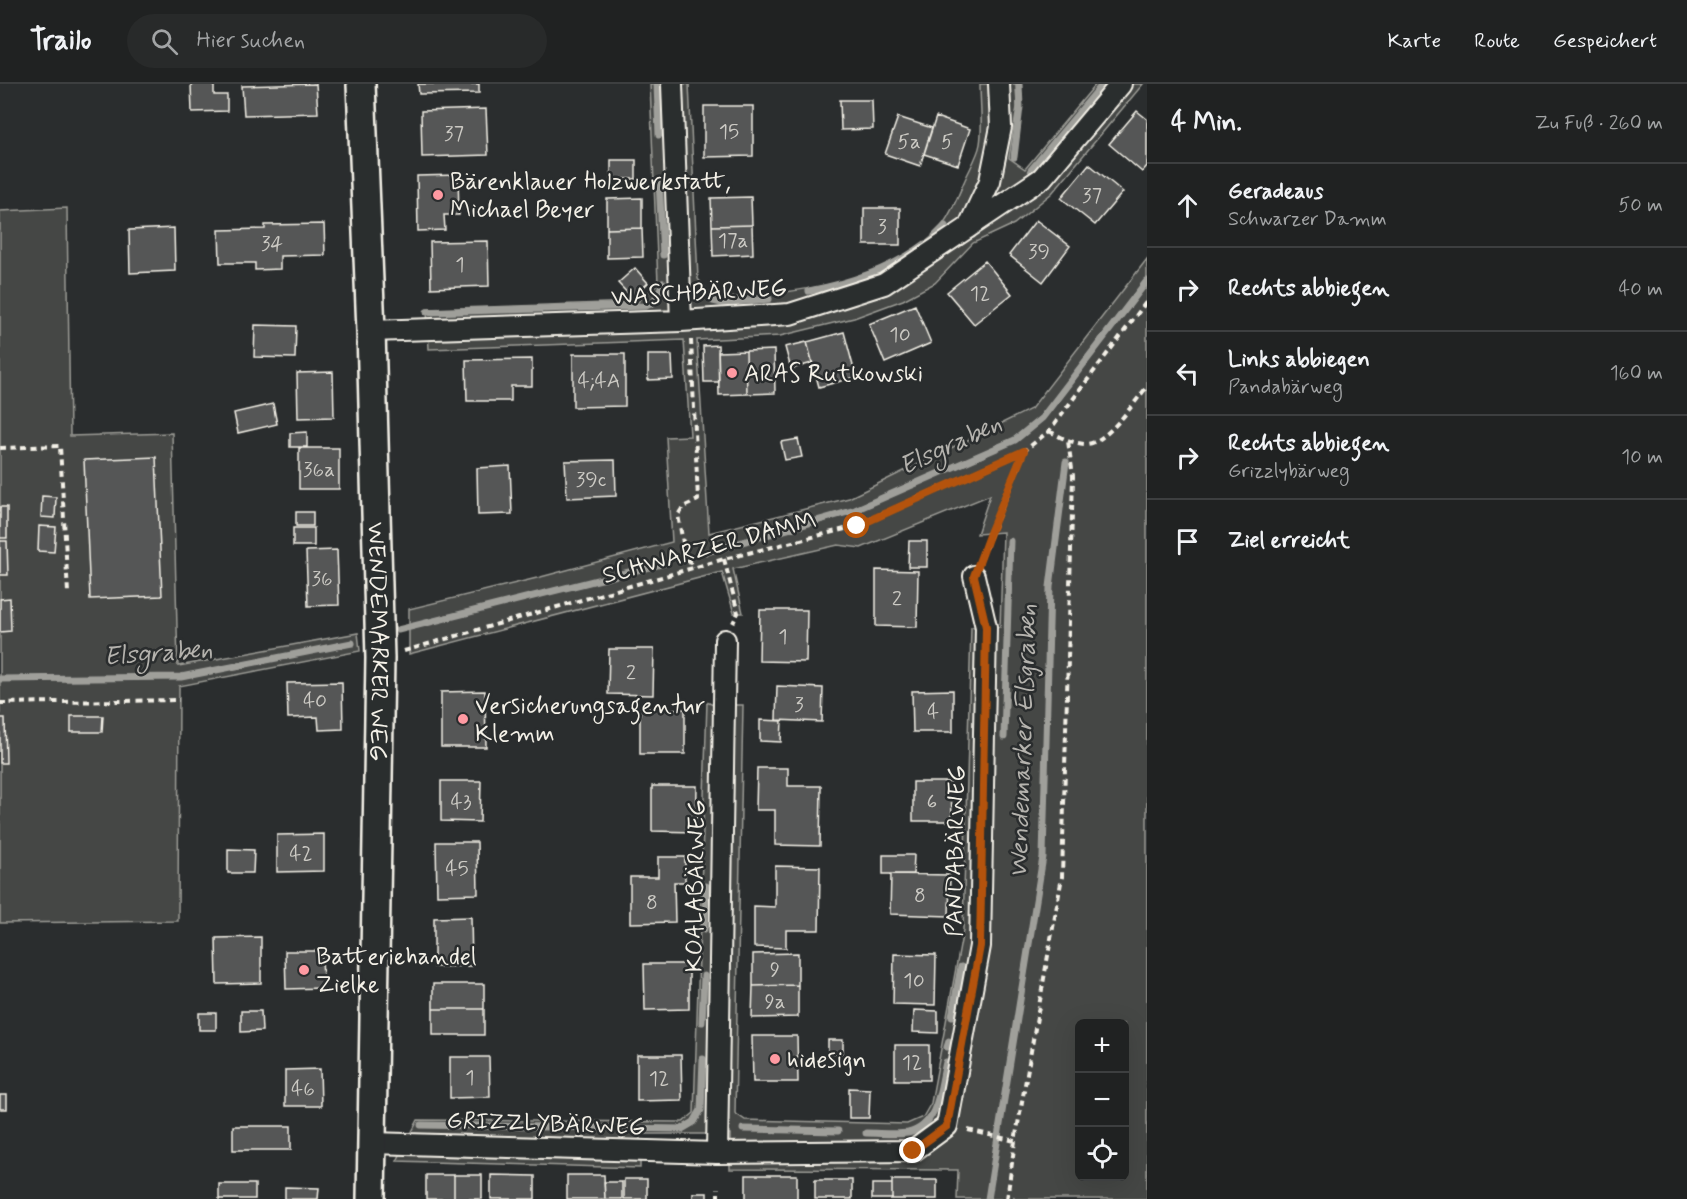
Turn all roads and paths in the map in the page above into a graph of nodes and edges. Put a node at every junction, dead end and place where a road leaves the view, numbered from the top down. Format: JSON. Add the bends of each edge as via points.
{"nodes":[{"id":1,"x":361,"y":84,"type":"edge"},
{"id":2,"x":672,"y":84,"type":"edge"},
{"id":3,"x":999,"y":84,"type":"edge"},
{"id":4,"x":1121,"y":84,"type":"edge"},
{"id":5,"x":968,"y":228,"type":"junction"},
{"id":6,"x":1147,"y":301,"type":"edge"},
{"id":7,"x":686,"y":320,"type":"junction"},
{"id":8,"x":371,"y":330,"type":"junction"},
{"id":9,"x":1147,"y":387,"type":"edge"},
{"id":10,"x":1049,"y":431,"type":"junction"},
{"id":11,"x":1068,"y":441,"type":"junction"},
{"id":12,"x":0,"y":448,"type":"edge"},
{"id":13,"x":1024,"y":451,"type":"junction"},
{"id":14,"x":724,"y":559,"type":"junction"},
{"id":15,"x":693,"y":568,"type":"junction"},
{"id":16,"x":974,"y":576,"type":"joint"},
{"id":17,"x":68,"y":593,"type":"dead end"},
{"id":18,"x":725,"y":640,"type":"joint"},
{"id":19,"x":380,"y":658,"type":"junction"},
{"id":20,"x":179,"y":700,"type":"dead end"},
{"id":21,"x":0,"y":703,"type":"edge"},
{"id":22,"x":947,"y":1126,"type":"junction"},
{"id":23,"x":1015,"y":1141,"type":"junction"},
{"id":24,"x":372,"y":1143,"type":"junction"},
{"id":25,"x":718,"y":1143,"type":"junction"},
{"id":26,"x":718,"y":1188,"type":"dead end"},
{"id":27,"x":371,"y":1199,"type":"edge"},
{"id":28,"x":718,"y":1199,"type":"edge"},
{"id":29,"x":1007,"y":1199,"type":"edge"}],
"edges":[{"from":1,"to":8,"type":"street","name":"WENDEMARKER WEG"},
{"from":2,"to":7,"type":"street"},
{"from":3,"to":5,"type":"street","via":[[1001,127],[990,181]]},
{"from":4,"to":5,"type":"street","name":"WASCHBÄRWEG","via":[[1042,178]]},
{"from":5,"to":7,"type":"street","name":"WASCHBÄRWEG","via":[[884,284],[790,314]]},
{"from":6,"to":10,"type":"path","name":"SCHWARZER DAMM"},
{"from":7,"to":8,"type":"street","name":"WASCHBÄRWEG"},
{"from":7,"to":15,"type":"path","via":[[698,500],[683,507],[678,515],[685,554]]},
{"from":8,"to":19,"type":"street","name":"WENDEMARKER WEG"},
{"from":9,"to":11,"type":"path","via":[[1103,438],[1087,444]]},
{"from":10,"to":11,"type":"path"},
{"from":10,"to":13,"type":"path","name":"SCHWARZER DAMM"},
{"from":11,"to":23,"type":"path","via":[[1073,476],[1062,877]]},
{"from":12,"to":17,"type":"path","via":[[60,446]]},
{"from":13,"to":14,"type":"path","name":"SCHWARZER DAMM","via":[[857,526]]},
{"from":13,"to":16,"type":"path"},
{"from":14,"to":15,"type":"path","name":"SCHWARZER DAMM"},
{"from":14,"to":18,"type":"path","via":[[738,613]]},
{"from":15,"to":19,"type":"path","name":"SCHWARZER DAMM"},
{"from":16,"to":22,"type":"street","name":"PANDABÄRWEG","via":[[986,627],[980,946]]},
{"from":18,"to":25,"type":"street","name":"KOALABÄRWEG"},
{"from":19,"to":24,"type":"street","name":"WENDEMARKER WEG"},
{"from":20,"to":21,"type":"path"},
{"from":22,"to":23,"type":"path"},
{"from":22,"to":25,"type":"street","name":"GRIZZLYBÄRWEG","via":[[913,1151]]},
{"from":23,"to":29,"type":"path"},
{"from":24,"to":25,"type":"street","name":"GRIZZLYBÄRWEG"},
{"from":24,"to":27,"type":"street","name":"WENDEMARKER WEG"},
{"from":26,"to":28,"type":"path"}]}
